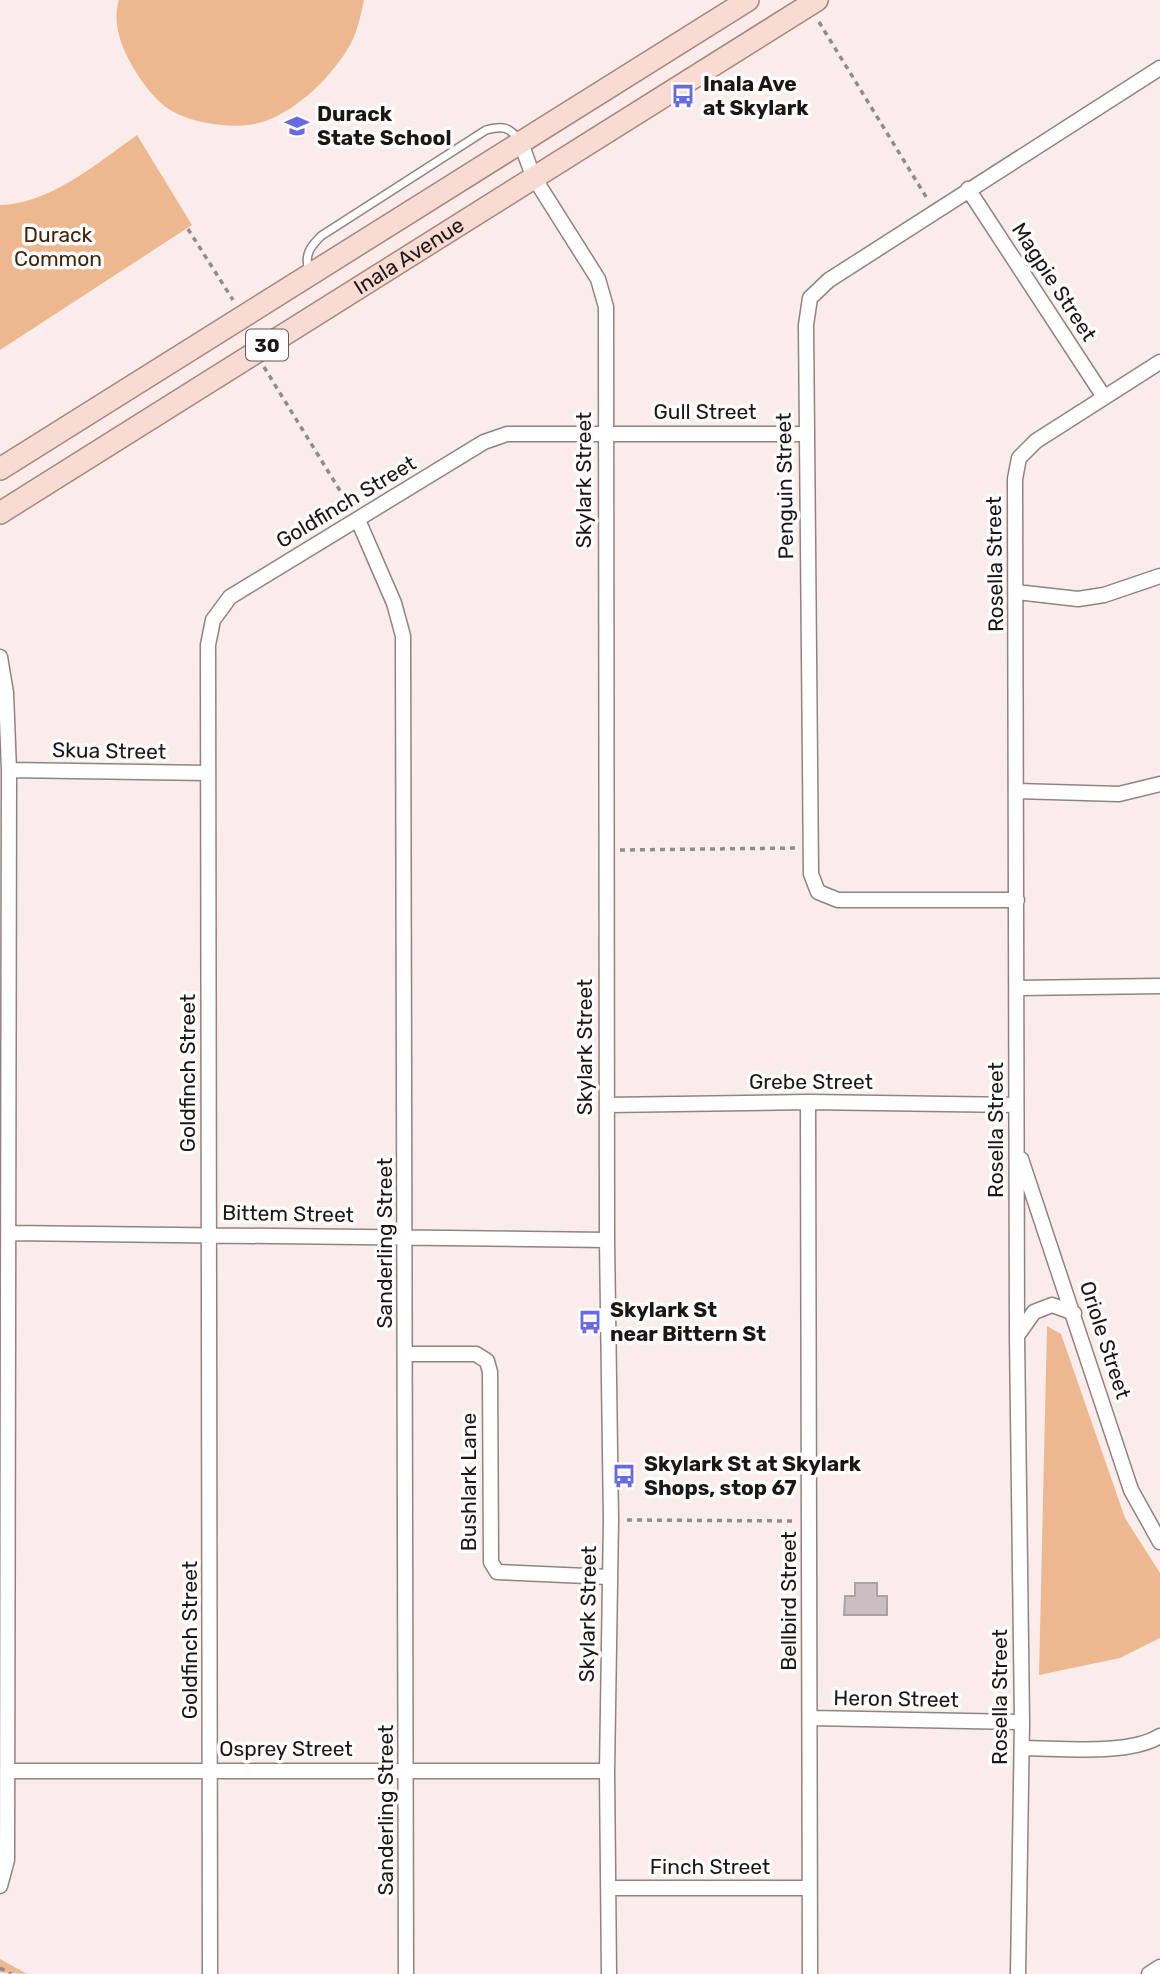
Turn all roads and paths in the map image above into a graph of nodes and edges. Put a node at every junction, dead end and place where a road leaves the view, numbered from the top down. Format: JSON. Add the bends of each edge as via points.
{"nodes":[{"id":1,"x":748,"y":0,"type":"edge"},
{"id":2,"x":813,"y":2,"type":"edge"},
{"id":3,"x":1160,"y":68,"type":"edge"},
{"id":4,"x":521,"y":143,"type":"junction"},
{"id":5,"x":533,"y":176,"type":"junction"},
{"id":6,"x":968,"y":189,"type":"junction"},
{"id":7,"x":934,"y":211,"type":"junction"},
{"id":8,"x":188,"y":229,"type":"dead end"},
{"id":9,"x":310,"y":275,"type":"junction"},
{"id":10,"x":234,"y":302,"type":"dead end"},
{"id":11,"x":256,"y":352,"type":"junction"},
{"id":12,"x":1160,"y":362,"type":"edge"},
{"id":13,"x":1104,"y":397,"type":"junction"},
{"id":14,"x":605,"y":433,"type":"junction"},
{"id":15,"x":806,"y":434,"type":"junction"},
{"id":16,"x":0,"y":469,"type":"edge"},
{"id":17,"x":0,"y":513,"type":"edge"},
{"id":18,"x":358,"y":520,"type":"junction"},
{"id":19,"x":1160,"y":576,"type":"edge"},
{"id":20,"x":1016,"y":592,"type":"junction"},
{"id":21,"x":0,"y":657,"type":"edge"},
{"id":22,"x":9,"y":770,"type":"junction"},
{"id":23,"x":208,"y":773,"type":"junction"},
{"id":24,"x":1160,"y":784,"type":"edge"},
{"id":25,"x":1017,"y":791,"type":"junction"},
{"id":26,"x":810,"y":848,"type":"junction"},
{"id":27,"x":606,"y":850,"type":"junction"},
{"id":28,"x":1017,"y":900,"type":"junction"},
{"id":29,"x":1160,"y":986,"type":"edge"},
{"id":30,"x":1018,"y":988,"type":"junction"},
{"id":31,"x":808,"y":1102,"type":"junction"},
{"id":32,"x":607,"y":1105,"type":"junction"},
{"id":33,"x":1016,"y":1105,"type":"junction"},
{"id":34,"x":1017,"y":1147,"type":"junction"},
{"id":35,"x":10,"y":1233,"type":"junction"},
{"id":36,"x":209,"y":1233,"type":"junction"},
{"id":37,"x":406,"y":1237,"type":"junction"},
{"id":38,"x":607,"y":1240,"type":"junction"},
{"id":39,"x":1074,"y":1313,"type":"junction"},
{"id":40,"x":1017,"y":1336,"type":"junction"},
{"id":41,"x":406,"y":1354,"type":"junction"},
{"id":42,"x":611,"y":1520,"type":"junction"},
{"id":43,"x":810,"y":1521,"type":"junction"},
{"id":44,"x":1160,"y":1542,"type":"edge"},
{"id":45,"x":608,"y":1577,"type":"junction"},
{"id":46,"x":811,"y":1718,"type":"junction"},
{"id":47,"x":1022,"y":1722,"type":"junction"},
{"id":48,"x":1160,"y":1736,"type":"edge"},
{"id":49,"x":1022,"y":1748,"type":"junction"},
{"id":50,"x":211,"y":1769,"type":"junction"},
{"id":51,"x":407,"y":1770,"type":"junction"},
{"id":52,"x":7,"y":1771,"type":"junction"},
{"id":53,"x":607,"y":1771,"type":"junction"},
{"id":54,"x":0,"y":1886,"type":"edge"},
{"id":55,"x":610,"y":1888,"type":"junction"},
{"id":56,"x":810,"y":1888,"type":"junction"},
{"id":57,"x":1160,"y":1967,"type":"edge"},
{"id":58,"x":0,"y":1968,"type":"edge"},
{"id":59,"x":11,"y":1974,"type":"edge"},
{"id":60,"x":211,"y":1974,"type":"edge"},
{"id":61,"x":406,"y":1974,"type":"edge"},
{"id":62,"x":609,"y":1974,"type":"edge"},
{"id":63,"x":810,"y":1974,"type":"edge"},
{"id":64,"x":1018,"y":1974,"type":"edge"},
{"id":65,"x":1149,"y":1974,"type":"edge"}],
"edges":[{"from":1,"to":4,"type":"main road","name":"Inala Avenue","number":"30"},
{"from":2,"to":5,"type":"main road","name":"Inala Avenue","number":"30"},
{"from":2,"to":7,"type":"path"},
{"from":3,"to":6,"type":"street","name":"Penguin Street"},
{"from":4,"to":5,"type":"street","name":"Skylark Street"},
{"from":4,"to":9,"type":"main road","name":"Inala Avenue","number":"30"},
{"from":4,"to":9,"type":"lane","via":[[512,130],[501,126],[486,130],[321,236],[310,247],[306,262]]},
{"from":5,"to":11,"type":"main road","name":"Inala Avenue","number":"30"},
{"from":5,"to":14,"type":"street","name":"Skylark Street","via":[[604,291]]},
{"from":6,"to":7,"type":"street","name":"Penguin Street"},
{"from":6,"to":13,"type":"street","name":"Magpie Street"},
{"from":7,"to":15,"type":"street","name":"Penguin Street","via":[[829,280],[810,298]]},
{"from":8,"to":10,"type":"path"},
{"from":9,"to":16,"type":"main road","name":"Inala Avenue","number":"30"},
{"from":11,"to":17,"type":"main road","name":"Inala Avenue","number":"30"},
{"from":11,"to":18,"type":"path"},
{"from":12,"to":13,"type":"street","name":"Rosella Street"},
{"from":13,"to":20,"type":"street","name":"Rosella Street","via":[[1036,441],[1019,458],[1015,478]]},
{"from":14,"to":15,"type":"street","name":"Gull Street"},
{"from":14,"to":18,"type":"street","name":"Goldfinch Street","via":[[507,434],[484,442]]},
{"from":14,"to":27,"type":"street","name":"Skylark Street"},
{"from":15,"to":26,"type":"street","name":"Penguin Street"},
{"from":18,"to":23,"type":"street","name":"Goldfinch Street","via":[[230,597],[213,620],[208,645]]},
{"from":18,"to":37,"type":"street","name":"Sanderling Street","via":[[394,603],[403,636]]},
{"from":19,"to":20,"type":"street","via":[[1078,600]]},
{"from":20,"to":25,"type":"street","name":"Rosella Street"},
{"from":21,"to":22,"type":"street"},
{"from":22,"to":23,"type":"street","name":"Skua Street"},
{"from":22,"to":35,"type":"street"},
{"from":23,"to":36,"type":"street","name":"Goldfinch Street"},
{"from":24,"to":25,"type":"street","via":[[1119,794]]},
{"from":25,"to":28,"type":"street","name":"Rosella Street"},
{"from":26,"to":27,"type":"path"},
{"from":26,"to":28,"type":"street","name":"Penguin Street","via":[[811,874],[818,892],[838,901]]},
{"from":27,"to":32,"type":"street","name":"Skylark Street"},
{"from":28,"to":30,"type":"street","name":"Rosella Street"},
{"from":29,"to":30,"type":"street"},
{"from":30,"to":33,"type":"street","name":"Rosella Street"},
{"from":31,"to":32,"type":"street","name":"Grebe Street"},
{"from":31,"to":33,"type":"street","name":"Grebe Street"},
{"from":31,"to":43,"type":"street","name":"Bellbird Street"},
{"from":32,"to":38,"type":"street","name":"Skylark Street"},
{"from":33,"to":34,"type":"street","name":"Rosella Street"},
{"from":34,"to":39,"type":"street","name":"Oriole Street"},
{"from":34,"to":40,"type":"street","name":"Rosella Street"},
{"from":35,"to":36,"type":"street","name":"Bittem Street"},
{"from":35,"to":52,"type":"street"},
{"from":36,"to":37,"type":"street","name":"Bittem Street"},
{"from":36,"to":50,"type":"street","name":"Goldfinch Street"},
{"from":37,"to":38,"type":"street","name":"Bittem Street"},
{"from":37,"to":41,"type":"street","name":"Sanderling Street"},
{"from":38,"to":42,"type":"street","name":"Skylark Street"},
{"from":39,"to":40,"type":"street","via":[[1052,1305],[1034,1312]]},
{"from":39,"to":44,"type":"street","name":"Oriole Street","via":[[1131,1490]]},
{"from":40,"to":47,"type":"street","name":"Rosella Street"},
{"from":41,"to":45,"type":"street","name":"Bushlark Lane","via":[[476,1354],[487,1361],[491,1563],[497,1572]]},
{"from":41,"to":51,"type":"street","name":"Sanderling Street"},
{"from":42,"to":43,"type":"path"},
{"from":42,"to":45,"type":"street","name":"Skylark Street"},
{"from":43,"to":46,"type":"street","name":"Bellbird Street"},
{"from":45,"to":53,"type":"street","name":"Skylark Street"},
{"from":46,"to":47,"type":"street","name":"Heron Street"},
{"from":46,"to":56,"type":"street","name":"Bellbird Street"},
{"from":47,"to":49,"type":"street","name":"Rosella Street"},
{"from":48,"to":49,"type":"street","via":[[1117,1748]]},
{"from":49,"to":64,"type":"street","name":"Rosella Street"},
{"from":50,"to":51,"type":"street","name":"Osprey Street"},
{"from":50,"to":52,"type":"street","name":"Osprey Street"},
{"from":50,"to":60,"type":"street","name":"Goldfinch Street"},
{"from":51,"to":53,"type":"street","name":"Osprey Street"},
{"from":51,"to":61,"type":"street","name":"Sanderling Street"},
{"from":52,"to":54,"type":"street","via":[[6,1860]]},
{"from":53,"to":55,"type":"street","name":"Skylark Street"},
{"from":55,"to":56,"type":"street","name":"Finch Street"},
{"from":55,"to":62,"type":"street","name":"Skylark Street"},
{"from":56,"to":63,"type":"street","name":"Bellbird Street"},
{"from":57,"to":65,"type":"street"},
{"from":58,"to":59,"type":"path"}]}
